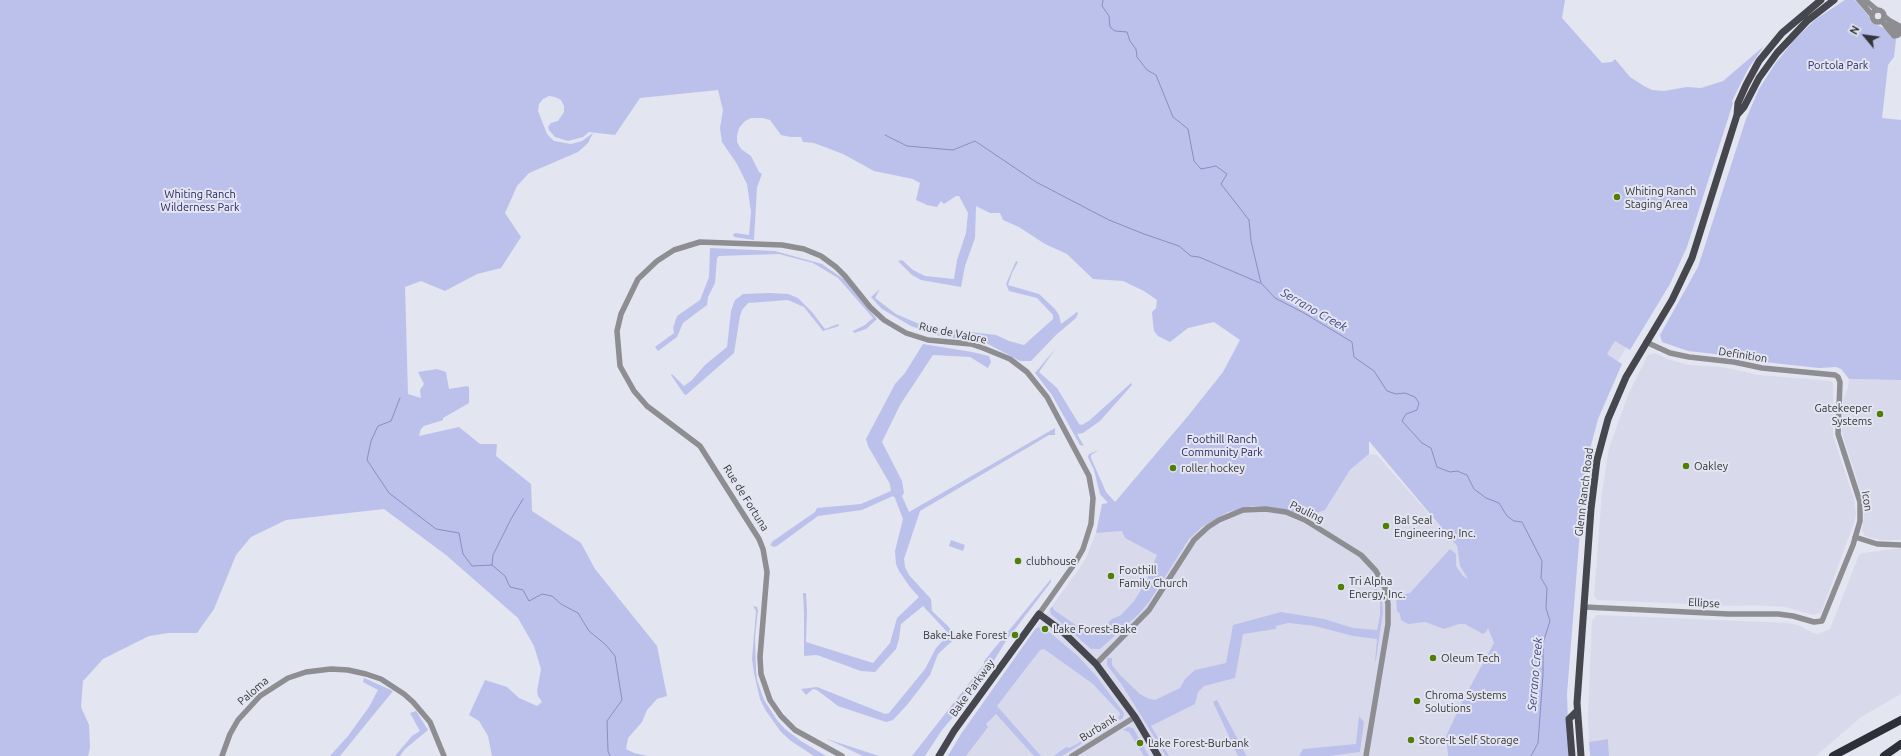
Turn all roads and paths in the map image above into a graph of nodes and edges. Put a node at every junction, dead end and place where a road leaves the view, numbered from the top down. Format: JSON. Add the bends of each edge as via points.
{"nodes":[{"id":1,"x":1817,"y":0,"type":"edge"},
{"id":2,"x":1821,"y":0,"type":"edge"},
{"id":3,"x":1834,"y":0,"type":"edge"},
{"id":4,"x":1859,"y":0,"type":"edge"},
{"id":5,"x":1866,"y":0,"type":"edge"},
{"id":6,"x":1807,"y":10,"type":"junction"},
{"id":7,"x":1877,"y":10,"type":"junction"},
{"id":8,"x":1872,"y":15,"type":"junction"},
{"id":9,"x":1884,"y":21,"type":"junction"},
{"id":10,"x":1901,"y":30,"type":"edge"},
{"id":11,"x":1737,"y":115,"type":"junction"},
{"id":12,"x":638,"y":279,"type":"joint"},
{"id":13,"x":1646,"y":342,"type":"junction"},
{"id":14,"x":1840,"y":379,"type":"joint"},
{"id":15,"x":1855,"y":537,"type":"junction"},
{"id":16,"x":1901,"y":545,"type":"edge"},
{"id":17,"x":1584,"y":607,"type":"junction"},
{"id":18,"x":1039,"y":614,"type":"junction"},
{"id":19,"x":1822,"y":621,"type":"joint"},
{"id":20,"x":1096,"y":664,"type":"junction"},
{"id":21,"x":1577,"y":711,"type":"junction"},
{"id":22,"x":1135,"y":717,"type":"junction"},
{"id":23,"x":1901,"y":720,"type":"edge"},
{"id":24,"x":1873,"y":735,"type":"junction"},
{"id":25,"x":1901,"y":744,"type":"edge"},
{"id":26,"x":222,"y":756,"type":"edge"},
{"id":27,"x":444,"y":756,"type":"edge"},
{"id":28,"x":842,"y":756,"type":"edge"},
{"id":29,"x":939,"y":756,"type":"edge"},
{"id":30,"x":1072,"y":756,"type":"edge"},
{"id":31,"x":1158,"y":756,"type":"edge"},
{"id":32,"x":1366,"y":756,"type":"edge"},
{"id":33,"x":1572,"y":756,"type":"edge"},
{"id":34,"x":1581,"y":756,"type":"edge"},
{"id":35,"x":1833,"y":756,"type":"edge"},
{"id":36,"x":1840,"y":756,"type":"edge"},
{"id":37,"x":1884,"y":756,"type":"edge"}],
"edges":[{"from":1,"to":6,"type":"street"},
{"from":2,"to":6,"type":"main road","name":"Glenn Ranch Road"},
{"from":3,"to":11,"type":"main road","name":"Glenn Ranch Road","via":[[1806,21],[1777,52]]},
{"from":4,"to":8,"type":"street"},
{"from":5,"to":7,"type":"street"},
{"from":6,"to":11,"type":"main road","name":"Glenn Ranch Road","via":[[1782,33],[1759,61],[1738,103]]},
{"from":7,"to":8,"type":"street"},
{"from":7,"to":9,"type":"street","via":[[1882,11]]},
{"from":8,"to":9,"type":"street","via":[[1876,22]]},
{"from":9,"to":10,"type":"street"},
{"from":9,"to":10,"type":"street","via":[[1890,21]]},
{"from":11,"to":13,"type":"main road","name":"Glenn Ranch Road","via":[[1692,258]]},
{"from":12,"to":18,"type":"street","name":"Rue de Valore","via":[[662,257],[674,250],[700,242],[771,244],[804,249],[821,256],[836,267],[870,307],[884,320],[906,333],[928,340],[971,344],[1010,359],[1028,372],[1047,397],[1089,476],[1093,498],[1091,524],[1083,549]]},
{"from":12,"to":28,"type":"street","name":"Rue de Fortuna","via":[[621,314],[617,331],[623,372],[647,406],[700,446],[752,526],[763,549],[766,572],[760,657],[764,686],[781,716],[795,730]]},
{"from":13,"to":14,"type":"street","name":"Definition","via":[[1670,353],[1689,357],[1835,375]]},
{"from":13,"to":17,"type":"main road","name":"Glenn Ranch Road","via":[[1617,396],[1597,460]]},
{"from":14,"to":15,"type":"street","name":"Icon","via":[[1838,434],[1860,507],[1860,521]]},
{"from":15,"to":16,"type":"street","via":[[1877,544]]},
{"from":15,"to":19,"type":"street","name":"Icon"},
{"from":17,"to":19,"type":"street","name":"Ellipse","via":[[1720,614],[1778,614],[1814,622]]},
{"from":17,"to":21,"type":"main road","name":"Glenn Ranch Road"},
{"from":18,"to":20,"type":"main road","via":[[1062,631]]},
{"from":18,"to":29,"type":"main road","name":"Bake Parkway","via":[[954,731]]},
{"from":20,"to":22,"type":"main road"},
{"from":20,"to":32,"type":"street","name":"Pauling","via":[[1149,610],[1190,545],[1208,526],[1243,510],[1266,509],[1291,514],[1361,555],[1376,571],[1385,588],[1388,624]]},
{"from":21,"to":33,"type":"main road","via":[[1569,718]]},
{"from":21,"to":34,"type":"main road","name":"Glenn Ranch Road"},
{"from":22,"to":30,"type":"street","name":"Burbank"},
{"from":22,"to":31,"type":"main road"},
{"from":23,"to":24,"type":"highway"},
{"from":24,"to":35,"type":"highway"},
{"from":24,"to":36,"type":"highway"},
{"from":25,"to":37,"type":"highway"},
{"from":26,"to":27,"type":"street","name":"Paloma","via":[[235,725],[255,700],[288,678],[322,669],[366,674],[404,694],[430,722]]}]}
